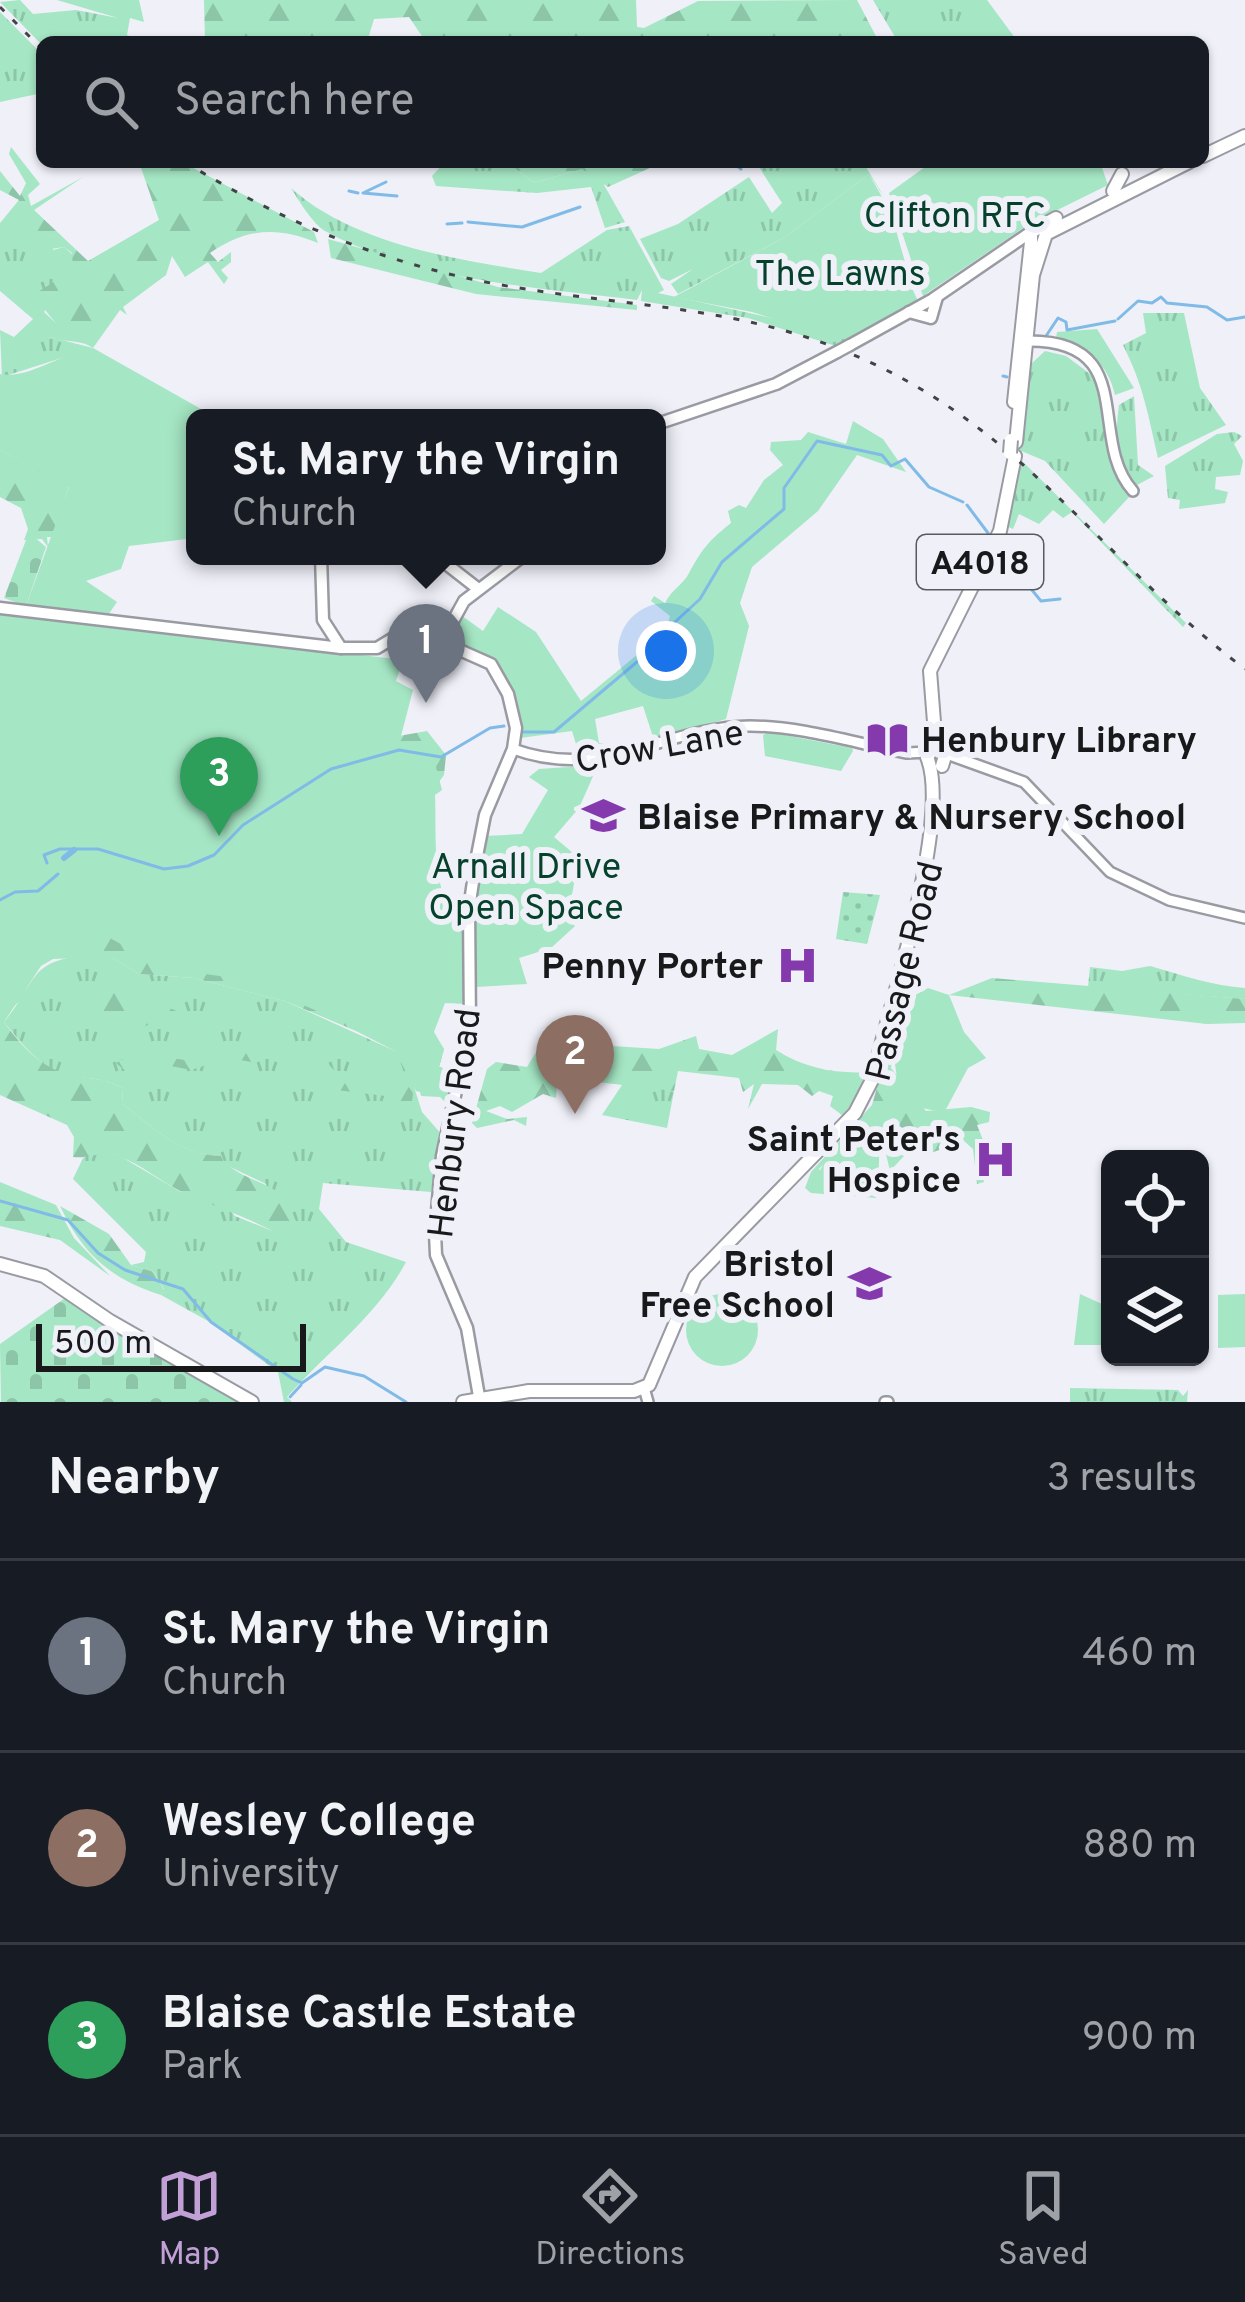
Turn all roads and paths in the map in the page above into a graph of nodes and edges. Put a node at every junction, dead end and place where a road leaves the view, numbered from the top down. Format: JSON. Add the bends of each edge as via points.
{"nodes":[{"id":1,"x":1245,"y":133,"type":"edge"},
{"id":2,"x":1209,"y":149,"type":"edge"},
{"id":3,"x":1163,"y":168,"type":"edge"},
{"id":4,"x":1176,"y":168,"type":"edge"},
{"id":5,"x":1122,"y":174,"type":"dead end"},
{"id":6,"x":1112,"y":191,"type":"junction"},
{"id":7,"x":1033,"y":238,"type":"junction"},
{"id":8,"x":1029,"y":345,"type":"junction"},
{"id":9,"x":666,"y":421,"type":"edge"},
{"id":10,"x":1013,"y":448,"type":"junction"},
{"id":11,"x":1133,"y":491,"type":"dead end"},
{"id":12,"x":321,"y":565,"type":"edge"},
{"id":13,"x":448,"y":565,"type":"edge"},
{"id":14,"x":511,"y":565,"type":"edge"},
{"id":15,"x":483,"y":584,"type":"junction"},
{"id":16,"x":0,"y":608,"type":"edge"},
{"id":17,"x":323,"y":620,"type":"junction"},
{"id":18,"x":443,"y":636,"type":"junction"},
{"id":19,"x":296,"y":644,"type":"junction"},
{"id":20,"x":341,"y":648,"type":"junction"},
{"id":21,"x":518,"y":748,"type":"junction"},
{"id":22,"x":936,"y":758,"type":"junction"},
{"id":23,"x":1245,"y":918,"type":"edge"},
{"id":24,"x":0,"y":1264,"type":"edge"},
{"id":25,"x":646,"y":1395,"type":"edge"},
{"id":26,"x":472,"y":1401,"type":"edge"},
{"id":27,"x":252,"y":1402,"type":"edge"}],
"edges":[{"from":1,"to":2,"type":"main road"},
{"from":3,"to":6,"type":"main road"},
{"from":4,"to":7,"type":"main road"},
{"from":5,"to":6,"type":"main road"},
{"from":6,"to":7,"type":"main road"},
{"from":7,"to":8,"type":"main road","number":"A4018"},
{"from":7,"to":8,"type":"main road","number":"A4018"},
{"from":7,"to":9,"type":"main road","bridge":true,"via":[[776,384]]},
{"from":8,"to":10,"type":"main road","number":"A4018"},
{"from":8,"to":10,"type":"main road","number":"A4018","via":[[1015,379]]},
{"from":8,"to":11,"type":"street","via":[[1066,350],[1103,380],[1112,452]]},
{"from":10,"to":22,"type":"main road","name":"Passage Road","number":"A4018","via":[[996,527],[931,659]]},
{"from":12,"to":17,"type":"main road"},
{"from":13,"to":15,"type":"main road"},
{"from":14,"to":15,"type":"main road"},
{"from":15,"to":18,"type":"main road"},
{"from":16,"to":19,"type":"main road"},
{"from":17,"to":19,"type":"main road","via":[[317,637]]},
{"from":17,"to":20,"type":"main road"},
{"from":18,"to":20,"type":"main road","via":[[407,628],[375,649]]},
{"from":18,"to":21,"type":"main road","via":[[495,669],[510,699]]},
{"from":19,"to":20,"type":"main road"},
{"from":21,"to":22,"type":"street","name":"Crow Lane","via":[[549,762],[584,763],[748,726]]},
{"from":21,"to":26,"type":"main road","name":"Henbury Road","via":[[485,815],[476,861],[470,1025],[435,1233],[436,1255],[467,1328]]},
{"from":22,"to":23,"type":"street","name":"Crow Lane","via":[[1024,782],[1109,870]]},
{"from":22,"to":25,"type":"main road","name":"Passage Road","number":"A4018","via":[[934,850],[875,1093],[859,1118],[695,1277]]},
{"from":24,"to":27,"type":"main road","via":[[44,1276]]},
{"from":25,"to":26,"type":"main road","number":"A4018"}]}
